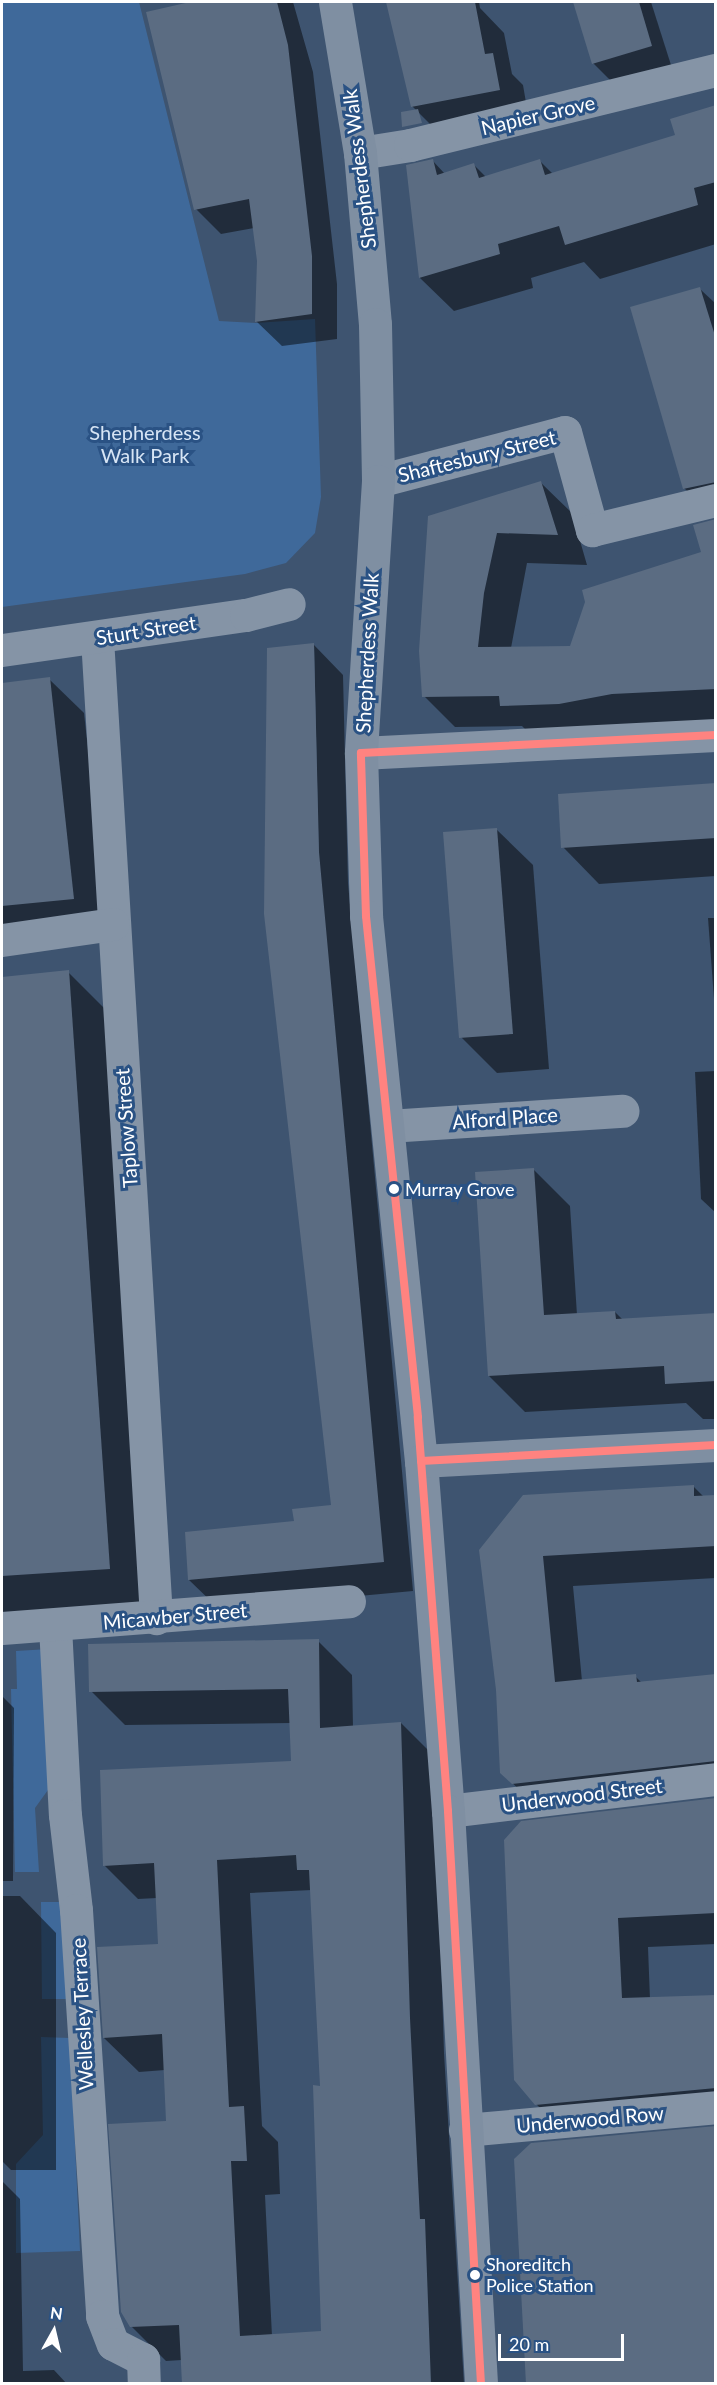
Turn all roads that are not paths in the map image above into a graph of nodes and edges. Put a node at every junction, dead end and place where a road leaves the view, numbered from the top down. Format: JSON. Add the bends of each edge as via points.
{"nodes":[{"id":1,"x":335,"y":2,"type":"edge"},
{"id":2,"x":708,"y":72,"type":"edge"},
{"id":3,"x":360,"y":153,"type":"junction"},
{"id":4,"x":378,"y":481,"type":"junction"},
{"id":5,"x":716,"y":500,"type":"edge"},
{"id":6,"x":290,"y":604,"type":"dead end"},
{"id":7,"x":97,"y":638,"type":"junction"},
{"id":8,"x":2,"y":650,"type":"edge"},
{"id":9,"x":716,"y":735,"type":"edge"},
{"id":10,"x":361,"y":753,"type":"junction"},
{"id":11,"x":113,"y":924,"type":"junction"},
{"id":12,"x":2,"y":939,"type":"edge"},
{"id":13,"x":623,"y":1111,"type":"dead end"},
{"id":14,"x":387,"y":1126,"type":"junction"},
{"id":15,"x":716,"y":1445,"type":"edge"},
{"id":16,"x":421,"y":1461,"type":"junction"},
{"id":17,"x":349,"y":1602,"type":"dead end"},
{"id":18,"x":156,"y":1618,"type":"junction"},
{"id":19,"x":55,"y":1626,"type":"junction"},
{"id":20,"x":2,"y":1628,"type":"edge"},
{"id":21,"x":716,"y":1779,"type":"edge"},
{"id":22,"x":448,"y":1810,"type":"junction"},
{"id":23,"x":716,"y":2107,"type":"edge"},
{"id":24,"x":465,"y":2130,"type":"junction"},
{"id":25,"x":144,"y":2384,"type":"edge"},
{"id":26,"x":481,"y":2384,"type":"edge"}],
"edges":[{"from":1,"to":3,"type":"main road","name":"Shepherdess Walk"},
{"from":2,"to":3,"type":"street","name":"Napier Grove","via":[[410,145]]},
{"from":3,"to":4,"type":"main road","name":"Shepherdess Walk","via":[[375,324]]},
{"from":4,"to":5,"type":"street","name":"Shaftesbury Street","via":[[565,432],[592,530]]},
{"from":4,"to":10,"type":"main road","name":"Shepherdess Walk"},
{"from":6,"to":7,"type":"street","name":"Sturt Street","via":[[246,615]]},
{"from":7,"to":8,"type":"street","name":"Sturt Street"},
{"from":7,"to":11,"type":"street","name":"Taplow Street"},
{"from":9,"to":10,"type":"street"},
{"from":10,"to":14,"type":"main road","name":"Shepherdess Walk","via":[[366,916]]},
{"from":11,"to":12,"type":"street"},
{"from":11,"to":18,"type":"street","name":"Taplow Street"},
{"from":13,"to":14,"type":"street","name":"Alford Place"},
{"from":14,"to":16,"type":"main road","name":"Shepherdess Walk"},
{"from":15,"to":16,"type":"main road"},
{"from":16,"to":22,"type":"main road","name":"Shepherdess Walk"},
{"from":17,"to":18,"type":"street","name":"Micawber Street"},
{"from":18,"to":19,"type":"street","name":"Micawber Street"},
{"from":19,"to":20,"type":"street","name":"Micawber Street"},
{"from":19,"to":25,"type":"street","name":"Wellesley Terrace","via":[[102,2316],[113,2344],[142,2359]]},
{"from":21,"to":22,"type":"street","name":"Underwood Street"},
{"from":22,"to":24,"type":"main road","name":"Shepherdess Walk"},
{"from":23,"to":24,"type":"street","name":"Underwood Row"},
{"from":24,"to":26,"type":"main road","name":"Shepherdess Walk"}]}
